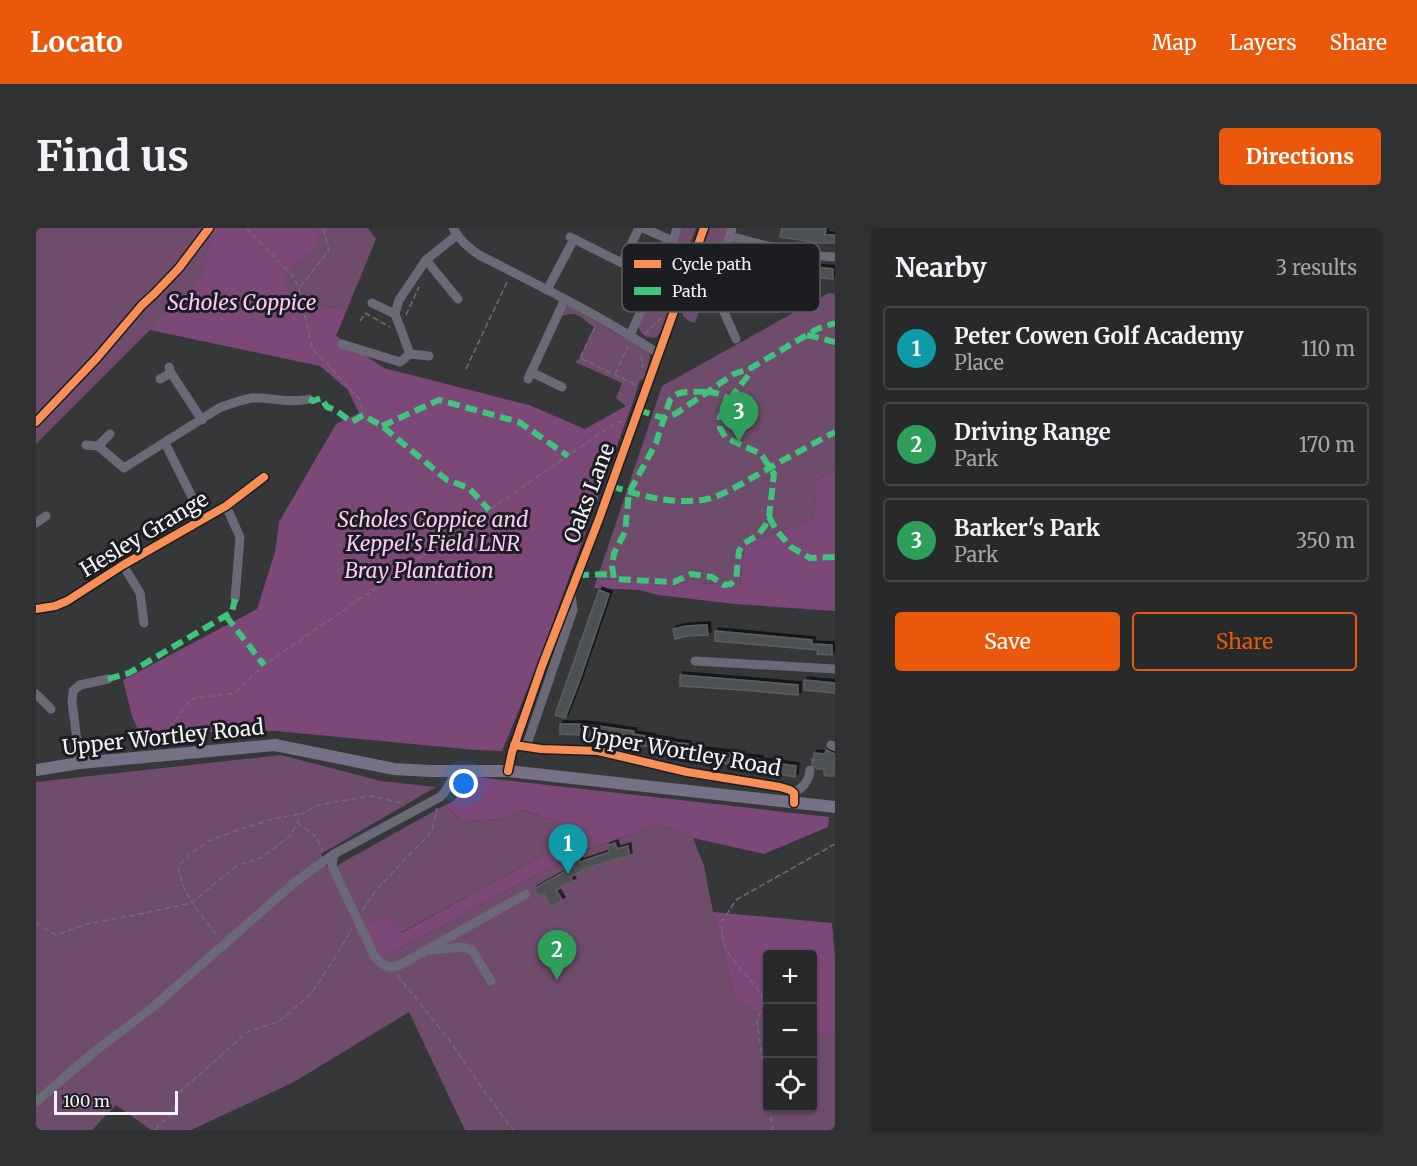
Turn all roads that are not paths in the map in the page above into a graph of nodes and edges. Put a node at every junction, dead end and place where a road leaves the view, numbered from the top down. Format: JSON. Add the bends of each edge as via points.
{"nodes":[{"id":1,"x":641,"y":228,"type":"edge"},
{"id":2,"x":677,"y":228,"type":"edge"},
{"id":3,"x":704,"y":228,"type":"edge"},
{"id":4,"x":455,"y":232,"type":"edge"},
{"id":5,"x":731,"y":232,"type":"edge"},
{"id":6,"x":673,"y":241,"type":"joint"},
{"id":7,"x":633,"y":243,"type":"edge"},
{"id":8,"x":699,"y":243,"type":"edge"},
{"id":9,"x":762,"y":243,"type":"edge"},
{"id":10,"x":820,"y":256,"type":"edge"},
{"id":11,"x":835,"y":257,"type":"edge"},
{"id":12,"x":426,"y":260,"type":"junction"},
{"id":13,"x":622,"y":263,"type":"edge"},
{"id":14,"x":547,"y":290,"type":"junction"},
{"id":15,"x":458,"y":298,"type":"dead end"},
{"id":16,"x":565,"y":299,"type":"junction"},
{"id":17,"x":372,"y":303,"type":"road end"},
{"id":18,"x":644,"y":312,"type":"edge"},
{"id":19,"x":675,"y":312,"type":"edge"},
{"id":20,"x":724,"y":312,"type":"edge"},
{"id":21,"x":395,"y":314,"type":"junction"},
{"id":22,"x":634,"y":338,"type":"junction"},
{"id":23,"x":736,"y":339,"type":"dead end"},
{"id":24,"x":342,"y":344,"type":"dead end"},
{"id":25,"x":410,"y":354,"type":"junction"},
{"id":26,"x":659,"y":354,"type":"junction"},
{"id":27,"x":429,"y":356,"type":"dead end"},
{"id":28,"x":160,"y":379,"type":"dead end"},
{"id":29,"x":562,"y":387,"type":"dead end"},
{"id":30,"x":309,"y":399,"type":"dead end"},
{"id":31,"x":202,"y":420,"type":"junction"},
{"id":32,"x":110,"y":434,"type":"dead end"},
{"id":33,"x":165,"y":443,"type":"junction"},
{"id":34,"x":86,"y":445,"type":"dead end"},
{"id":35,"x":98,"y":446,"type":"junction"},
{"id":36,"x":123,"y":468,"type":"junction"},
{"id":37,"x":264,"y":477,"type":"dead end"},
{"id":38,"x":127,"y":478,"type":"dead end"},
{"id":39,"x":226,"y":506,"type":"junction"},
{"id":40,"x":46,"y":516,"type":"dead end"},
{"id":41,"x":203,"y":519,"type":"junction"},
{"id":42,"x":36,"y":523,"type":"edge"},
{"id":43,"x":123,"y":565,"type":"junction"},
{"id":44,"x":570,"y":592,"type":"junction"},
{"id":45,"x":235,"y":599,"type":"dead end"},
{"id":46,"x":36,"y":609,"type":"edge"},
{"id":47,"x":144,"y":623,"type":"dead end"},
{"id":48,"x":695,"y":661,"type":"dead end"},
{"id":49,"x":835,"y":669,"type":"edge"},
{"id":50,"x":108,"y":679,"type":"dead end"},
{"id":51,"x":36,"y":694,"type":"edge"},
{"id":52,"x":51,"y":709,"type":"dead end"},
{"id":53,"x":514,"y":745,"type":"junction"},
{"id":54,"x":526,"y":747,"type":"junction"},
{"id":55,"x":80,"y":763,"type":"junction"},
{"id":56,"x":36,"y":770,"type":"edge"},
{"id":57,"x":458,"y":770,"type":"junction"},
{"id":58,"x":810,"y":770,"type":"dead end"},
{"id":59,"x":508,"y":771,"type":"junction"},
{"id":60,"x":794,"y":798,"type":"junction"},
{"id":61,"x":835,"y":807,"type":"edge"},
{"id":62,"x":330,"y":857,"type":"junction"},
{"id":63,"x":526,"y":894,"type":"dead end"},
{"id":64,"x":425,"y":951,"type":"junction"},
{"id":65,"x":491,"y":981,"type":"dead end"},
{"id":66,"x":36,"y":1102,"type":"edge"}],
"edges":[{"from":1,"to":6,"type":"street"},
{"from":1,"to":7,"type":"street"},
{"from":2,"to":6,"type":"street"},
{"from":3,"to":8,"type":"street","name":"Oaks Lane"},
{"from":4,"to":12,"type":"street"},
{"from":4,"to":14,"type":"street","via":[[479,255]]},
{"from":5,"to":9,"type":"street"},
{"from":10,"to":11,"type":"street"},
{"from":12,"to":15,"type":"street"},
{"from":12,"to":21,"type":"street","via":[[399,300]]},
{"from":13,"to":14,"type":"street","via":[[572,238]]},
{"from":14,"to":16,"type":"street"},
{"from":16,"to":22,"type":"street"},
{"from":16,"to":29,"type":"street","via":[[530,375]]},
{"from":17,"to":21,"type":"street"},
{"from":18,"to":22,"type":"street"},
{"from":19,"to":26,"type":"street","name":"Oaks Lane"},
{"from":20,"to":23,"type":"street"},
{"from":21,"to":25,"type":"street"},
{"from":22,"to":26,"type":"street"},
{"from":24,"to":25,"type":"street","via":[[400,362]]},
{"from":25,"to":27,"type":"street"},
{"from":26,"to":44,"type":"street","name":"Oaks Lane"},
{"from":28,"to":31,"type":"street","via":[[170,370]]},
{"from":30,"to":31,"type":"street","via":[[235,401]]},
{"from":31,"to":33,"type":"street"},
{"from":32,"to":35,"type":"street"},
{"from":33,"to":36,"type":"street"},
{"from":33,"to":41,"type":"street"},
{"from":34,"to":35,"type":"street"},
{"from":35,"to":36,"type":"street"},
{"from":36,"to":38,"type":"street"},
{"from":37,"to":39,"type":"street","name":"Hesley Grange"},
{"from":39,"to":41,"type":"street","name":"Hesley Grange"},
{"from":39,"to":45,"type":"street","via":[[240,537]]},
{"from":40,"to":42,"type":"street"},
{"from":41,"to":43,"type":"street","name":"Hesley Grange"},
{"from":43,"to":46,"type":"street","name":"Hesley Grange","via":[[67,601]]},
{"from":43,"to":47,"type":"street","via":[[140,592]]},
{"from":44,"to":53,"type":"street","name":"Oaks Lane"},
{"from":44,"to":54,"type":"street","via":[[573,610]]},
{"from":48,"to":49,"type":"street"},
{"from":50,"to":55,"type":"street","via":[[80,685],[74,691]]},
{"from":51,"to":52,"type":"street"},
{"from":53,"to":54,"type":"street","name":"Upper Wortley Road"},
{"from":53,"to":59,"type":"street","name":"Oaks Lane"},
{"from":54,"to":60,"type":"street","name":"Upper Wortley Road","via":[[598,751],[687,772],[780,787],[790,790]]},
{"from":55,"to":56,"type":"main road","name":"Upper Wortley Road"},
{"from":55,"to":57,"type":"main road","name":"Upper Wortley Road","via":[[275,745],[394,769]]},
{"from":57,"to":59,"type":"main road","name":"Upper Wortley Road"},
{"from":57,"to":62,"type":"street","via":[[440,797]]},
{"from":58,"to":60,"type":"street","via":[[807,783]]},
{"from":59,"to":60,"type":"main road","name":"Upper Wortley Road"},
{"from":60,"to":61,"type":"main road","name":"Upper Wortley Road"},
{"from":62,"to":64,"type":"street","via":[[375,957],[392,968]]},
{"from":62,"to":66,"type":"street","via":[[295,882],[152,1008]]},
{"from":63,"to":64,"type":"street"},
{"from":64,"to":65,"type":"street","via":[[463,947],[472,950]]}]}
